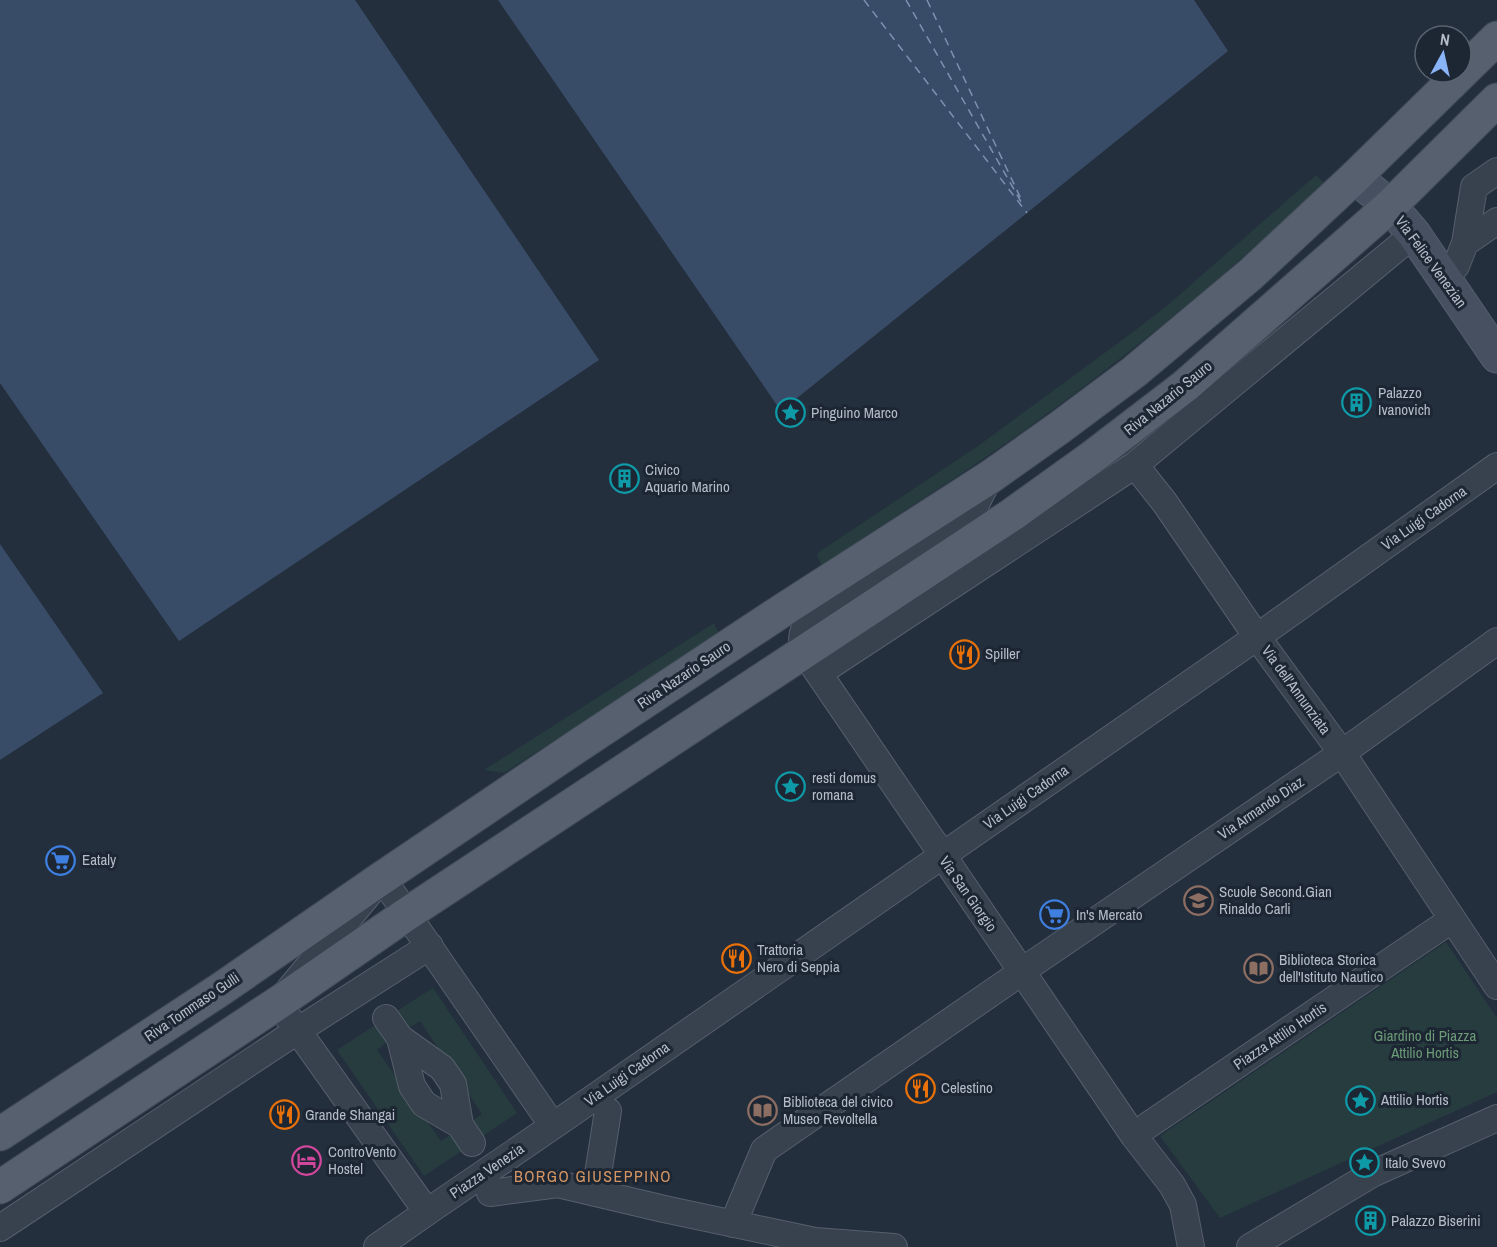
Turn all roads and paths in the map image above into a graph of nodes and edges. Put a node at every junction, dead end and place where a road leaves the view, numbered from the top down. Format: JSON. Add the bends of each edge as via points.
{"nodes":[{"id":1,"x":1492,"y":43,"type":"edge"},
{"id":2,"x":1497,"y":100,"type":"edge"},
{"id":3,"x":1497,"y":171,"type":"edge"},
{"id":4,"x":1355,"y":177,"type":"junction"},
{"id":5,"x":1390,"y":206,"type":"junction"},
{"id":6,"x":1497,"y":221,"type":"edge"},
{"id":7,"x":1414,"y":234,"type":"junction"},
{"id":8,"x":1497,"y":356,"type":"edge"},
{"id":9,"x":1135,"y":465,"type":"junction"},
{"id":10,"x":1497,"y":466,"type":"edge"},
{"id":11,"x":990,"y":477,"type":"junction"},
{"id":12,"x":1257,"y":637,"type":"junction"},
{"id":13,"x":1497,"y":641,"type":"edge"},
{"id":14,"x":812,"y":663,"type":"junction"},
{"id":15,"x":1342,"y":753,"type":"junction"},
{"id":16,"x":941,"y":856,"type":"junction"},
{"id":17,"x":382,"y":878,"type":"junction"},
{"id":18,"x":407,"y":914,"type":"junction"},
{"id":19,"x":1446,"y":923,"type":"junction"},
{"id":20,"x":430,"y":946,"type":"junction"},
{"id":21,"x":1016,"y":975,"type":"junction"},
{"id":22,"x":1497,"y":986,"type":"edge"},
{"id":23,"x":278,"y":1003,"type":"junction"},
{"id":24,"x":393,"y":1028,"type":"joint"},
{"id":25,"x":297,"y":1031,"type":"junction"},
{"id":26,"x":608,"y":1111,"type":"dead end"},
{"id":27,"x":1497,"y":1118,"type":"edge"},
{"id":28,"x":553,"y":1126,"type":"junction"},
{"id":29,"x":1141,"y":1131,"type":"junction"},
{"id":30,"x":0,"y":1134,"type":"edge"},
{"id":31,"x":0,"y":1187,"type":"edge"},
{"id":32,"x":498,"y":1187,"type":"dead end"},
{"id":33,"x":595,"y":1192,"type":"junction"},
{"id":34,"x":427,"y":1212,"type":"junction"},
{"id":35,"x":733,"y":1224,"type":"junction"},
{"id":36,"x":0,"y":1228,"type":"edge"},
{"id":37,"x":377,"y":1247,"type":"edge"},
{"id":38,"x":894,"y":1247,"type":"edge"},
{"id":39,"x":1191,"y":1247,"type":"edge"},
{"id":40,"x":1250,"y":1247,"type":"edge"}],
"edges":[{"from":1,"to":4,"type":"main road","name":"Riva Nazario Sauro"},
{"from":2,"to":5,"type":"main road","name":"Riva Nazario Sauro"},
{"from":3,"to":6,"type":"street","via":[[1467,181],[1461,254]]},
{"from":4,"to":5,"type":"street","name":"Via Felice Venezian"},
{"from":4,"to":11,"type":"main road","name":"Riva Nazario Sauro","via":[[1251,274],[1143,364]]},
{"from":5,"to":7,"type":"street","name":"Via Felice Venezian"},
{"from":5,"to":14,"type":"main road","name":"Riva Nazario Sauro","via":[[1185,386]]},
{"from":7,"to":8,"type":"street","name":"Via Felice Venezian"},
{"from":7,"to":9,"type":"street","name":"Riva Nazario Sauro"},
{"from":9,"to":12,"type":"street","name":"Via dell'Annunziata"},
{"from":9,"to":14,"type":"street","name":"Riva Nazario Sauro"},
{"from":10,"to":12,"type":"street","name":"Via Luigi Cadorna"},
{"from":11,"to":14,"type":"street","name":"Riva Nazario Sauro","via":[[976,504],[961,519],[803,628],[801,642]]},
{"from":11,"to":17,"type":"main road","name":"Riva Nazario Sauro"},
{"from":12,"to":15,"type":"street","name":"Via dell'Annunziata"},
{"from":12,"to":16,"type":"street","name":"Via Luigi Cadorna"},
{"from":13,"to":15,"type":"street","name":"Via Armando Diaz"},
{"from":14,"to":16,"type":"street","name":"Via San Giorgio"},
{"from":14,"to":18,"type":"main road","name":"Riva Nazario Sauro"},
{"from":15,"to":19,"type":"street","name":"Via dell'Annunziata"},
{"from":15,"to":21,"type":"street","name":"Via Armando Diaz"},
{"from":16,"to":21,"type":"street","name":"Via San Giorgio"},
{"from":16,"to":28,"type":"street","name":"Via Luigi Cadorna"},
{"from":17,"to":18,"type":"street"},
{"from":17,"to":23,"type":"street"},
{"from":17,"to":30,"type":"main road","name":"Riva Tommaso Gulli"},
{"from":18,"to":20,"type":"street"},
{"from":18,"to":23,"type":"main road"},
{"from":19,"to":22,"type":"street"},
{"from":19,"to":29,"type":"street","name":"Piazza Attilio Hortis"},
{"from":20,"to":25,"type":"street"},
{"from":20,"to":28,"type":"street"},
{"from":21,"to":29,"type":"street","name":"Via San Giorgio"},
{"from":21,"to":35,"type":"street","name":"Via Armando Diaz","via":[[764,1150]]},
{"from":23,"to":25,"type":"street"},
{"from":23,"to":31,"type":"main road"},
{"from":24,"to":24,"type":"street","via":[[442,1068],[453,1084],[466,1134],[424,1104],[412,1086]]},
{"from":25,"to":34,"type":"street"},
{"from":25,"to":36,"type":"street"},
{"from":26,"to":33,"type":"street"},
{"from":27,"to":40,"type":"street","via":[[1372,1174]]},
{"from":28,"to":34,"type":"street","name":"Piazza Venezia"},
{"from":29,"to":39,"type":"street","via":[[1183,1205]]},
{"from":32,"to":33,"type":"street","name":"Piazza Venezia","via":[[558,1184]]},
{"from":33,"to":35,"type":"street","name":"Piazza Venezia"},
{"from":34,"to":37,"type":"street","name":"Piazza Venezia"},
{"from":35,"to":38,"type":"street","name":"Piazza Venezia","via":[[815,1241]]}]}
